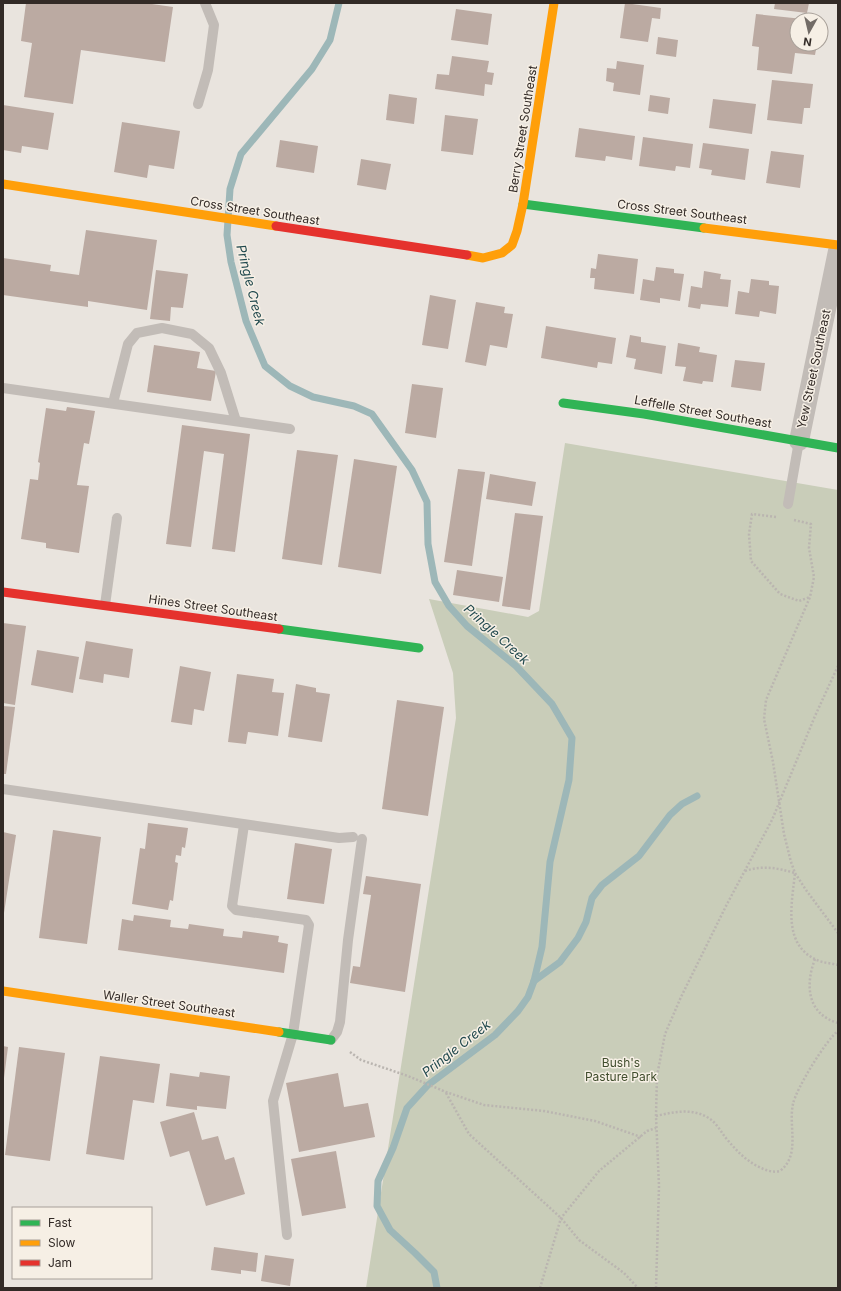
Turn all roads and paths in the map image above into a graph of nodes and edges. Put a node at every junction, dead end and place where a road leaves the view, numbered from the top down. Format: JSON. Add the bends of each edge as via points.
{"nodes":[{"id":1,"x":205,"y":3,"type":"edge"},
{"id":2,"x":554,"y":3,"type":"edge"},
{"id":3,"x":198,"y":104,"type":"dead end"},
{"id":4,"x":3,"y":184,"type":"edge"},
{"id":5,"x":524,"y":204,"type":"junction"},
{"id":6,"x":838,"y":245,"type":"edge"},
{"id":7,"x":838,"y":251,"type":"edge"},
{"id":8,"x":502,"y":253,"type":"joint"},
{"id":9,"x":3,"y":388,"type":"edge"},
{"id":10,"x":113,"y":403,"type":"junction"},
{"id":11,"x":563,"y":403,"type":"dead end"},
{"id":12,"x":236,"y":421,"type":"junction"},
{"id":13,"x":290,"y":429,"type":"dead end"},
{"id":14,"x":799,"y":441,"type":"junction"},
{"id":15,"x":838,"y":448,"type":"edge"},
{"id":16,"x":788,"y":504,"type":"joint"},
{"id":17,"x":117,"y":518,"type":"dead end"},
{"id":18,"x":786,"y":519,"type":"junction"},
{"id":19,"x":3,"y":592,"type":"edge"},
{"id":20,"x":810,"y":597,"type":"junction"},
{"id":21,"x":105,"y":605,"type":"junction"},
{"id":22,"x":419,"y":648,"type":"dead end"},
{"id":23,"x":838,"y":666,"type":"edge"},
{"id":24,"x":3,"y":789,"type":"edge"},
{"id":25,"x":779,"y":803,"type":"junction"},
{"id":26,"x":244,"y":824,"type":"junction"},
{"id":27,"x":745,"y":871,"type":"junction"},
{"id":28,"x":796,"y":873,"type":"junction"},
{"id":29,"x":838,"y":933,"type":"edge"},
{"id":30,"x":815,"y":959,"type":"junction"},
{"id":31,"x":838,"y":965,"type":"edge"},
{"id":32,"x":3,"y":991,"type":"edge"},
{"id":33,"x":838,"y":1023,"type":"edge"},
{"id":34,"x":838,"y":1031,"type":"edge"},
{"id":35,"x":293,"y":1034,"type":"junction"},
{"id":36,"x":331,"y":1040,"type":"junction"},
{"id":37,"x":446,"y":1092,"type":"junction"},
{"id":38,"x":656,"y":1116,"type":"junction"},
{"id":39,"x":656,"y":1128,"type":"junction"},
{"id":40,"x":641,"y":1137,"type":"junction"},
{"id":41,"x":561,"y":1218,"type":"junction"},
{"id":42,"x":287,"y":1235,"type":"dead end"},
{"id":43,"x":540,"y":1288,"type":"edge"},
{"id":44,"x":638,"y":1288,"type":"edge"},
{"id":45,"x":656,"y":1288,"type":"edge"}],
"edges":[{"from":1,"to":3,"type":"lane","via":[[214,25],[208,70]]},
{"from":2,"to":5,"type":"street","name":"Berry Street Southeast"},
{"from":4,"to":8,"type":"street","name":"Cross Street Southeast","via":[[464,256],[484,258]]},
{"from":5,"to":6,"type":"street","name":"Cross Street Southeast"},
{"from":5,"to":8,"type":"street","name":"Berry Street Southeast","via":[[512,245]]},
{"from":7,"to":14,"type":"street","name":"Yew Street Southeast"},
{"from":9,"to":10,"type":"lane"},
{"from":10,"to":12,"type":"lane"},
{"from":10,"to":12,"type":"lane","via":[[128,344],[137,333],[162,328],[192,334],[209,348],[221,373]]},
{"from":11,"to":14,"type":"street","name":"Leffelle Street Southeast","via":[[644,414]]},
{"from":12,"to":13,"type":"lane"},
{"from":14,"to":15,"type":"street","name":"Leffelle Street Southeast"},
{"from":14,"to":16,"type":"lane"},
{"from":16,"to":18,"type":"path"},
{"from":17,"to":21,"type":"lane"},
{"from":18,"to":20,"type":"path","via":[[811,524],[809,548],[814,577]]},
{"from":18,"to":20,"type":"path","via":[[752,514],[749,534],[751,561],[780,594],[799,600]]},
{"from":19,"to":21,"type":"street","name":"Hines Street Southeast"},
{"from":20,"to":25,"type":"path","via":[[766,700],[764,719]]},
{"from":21,"to":22,"type":"street","name":"Hines Street Southeast"},
{"from":23,"to":25,"type":"path"},
{"from":24,"to":26,"type":"lane"},
{"from":25,"to":27,"type":"path"},
{"from":25,"to":28,"type":"path","via":[[787,847]]},
{"from":26,"to":35,"type":"lane","via":[[232,906],[236,910],[306,920],[309,925]]},
{"from":26,"to":36,"type":"lane","via":[[339,838],[358,838],[340,1022]]},
{"from":27,"to":28,"type":"path","via":[[762,867]]},
{"from":27,"to":38,"type":"path","via":[[726,904],[665,1034],[658,1076]]},
{"from":28,"to":29,"type":"path","via":[[812,900]]},
{"from":28,"to":30,"type":"path","via":[[791,916],[793,935],[803,951]]},
{"from":30,"to":31,"type":"path"},
{"from":30,"to":33,"type":"path","via":[[810,972],[809,992],[820,1014]]},
{"from":32,"to":35,"type":"street","name":"Waller Street Southeast"},
{"from":34,"to":38,"type":"path","via":[[814,1063],[795,1097],[792,1106],[792,1151],[787,1164],[780,1172],[771,1172],[742,1157],[708,1117],[680,1111]]},
{"from":35,"to":36,"type":"street","name":"Waller Street Southeast"},
{"from":35,"to":42,"type":"lane","via":[[273,1101]]},
{"from":36,"to":37,"type":"path","via":[[361,1060]]},
{"from":37,"to":40,"type":"path","via":[[484,1105],[544,1111],[595,1121]]},
{"from":37,"to":41,"type":"path","via":[[470,1134]]},
{"from":38,"to":39,"type":"path"},
{"from":39,"to":40,"type":"path"},
{"from":39,"to":45,"type":"path","via":[[659,1186]]},
{"from":40,"to":41,"type":"path","via":[[599,1171]]},
{"from":41,"to":43,"type":"path"},
{"from":41,"to":44,"type":"path","via":[[579,1240],[624,1273]]}]}
